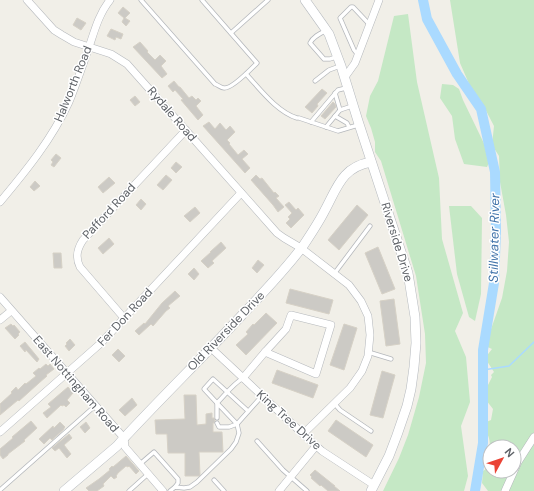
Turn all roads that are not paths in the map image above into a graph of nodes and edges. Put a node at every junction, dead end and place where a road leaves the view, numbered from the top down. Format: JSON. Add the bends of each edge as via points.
{"nodes":[{"id":1,"x":27,"y":0,"type":"edge"},
{"id":2,"x":110,"y":0,"type":"edge"},
{"id":3,"x":141,"y":0,"type":"edge"},
{"id":4,"x":202,"y":0,"type":"edge"},
{"id":5,"x":268,"y":0,"type":"edge"},
{"id":6,"x":305,"y":0,"type":"edge"},
{"id":7,"x":378,"y":0,"type":"edge"},
{"id":8,"x":369,"y":25,"type":"junction"},
{"id":9,"x":326,"y":31,"type":"junction"},
{"id":10,"x":231,"y":33,"type":"junction"},
{"id":11,"x":89,"y":47,"type":"junction"},
{"id":12,"x":358,"y":55,"type":"junction"},
{"id":13,"x":338,"y":56,"type":"junction"},
{"id":14,"x":341,"y":66,"type":"junction"},
{"id":15,"x":246,"y":74,"type":"junction"},
{"id":16,"x":344,"y":77,"type":"junction"},
{"id":17,"x":315,"y":81,"type":"dead end"},
{"id":18,"x":347,"y":87,"type":"junction"},
{"id":19,"x":335,"y":93,"type":"junction"},
{"id":20,"x":353,"y":106,"type":"junction"},
{"id":21,"x":333,"y":110,"type":"dead end"},
{"id":22,"x":340,"y":110,"type":"junction"},
{"id":23,"x":329,"y":115,"type":"dead end"},
{"id":24,"x":335,"y":116,"type":"junction"},
{"id":25,"x":310,"y":122,"type":"junction"},
{"id":26,"x":359,"y":124,"type":"junction"},
{"id":27,"x":326,"y":127,"type":"junction"},
{"id":28,"x":349,"y":128,"type":"junction"},
{"id":29,"x":186,"y":130,"type":"junction"},
{"id":30,"x":371,"y":162,"type":"junction"},
{"id":31,"x":241,"y":193,"type":"junction"},
{"id":32,"x":0,"y":202,"type":"edge"},
{"id":33,"x":370,"y":226,"type":"dead end"},
{"id":34,"x":301,"y":248,"type":"junction"},
{"id":35,"x":334,"y":274,"type":"junction"},
{"id":36,"x":0,"y":297,"type":"edge"},
{"id":37,"x":11,"y":311,"type":"junction"},
{"id":38,"x":124,"y":318,"type":"junction"},
{"id":39,"x":0,"y":320,"type":"edge"},
{"id":40,"x":211,"y":348,"type":"junction"},
{"id":41,"x":265,"y":352,"type":"junction"},
{"id":42,"x":368,"y":352,"type":"junction"},
{"id":43,"x":392,"y":359,"type":"dead end"},
{"id":44,"x":67,"y":374,"type":"junction"},
{"id":45,"x":243,"y":378,"type":"junction"},
{"id":46,"x":227,"y":392,"type":"junction"},
{"id":47,"x":262,"y":396,"type":"junction"},
{"id":48,"x":218,"y":403,"type":"junction"},
{"id":49,"x":334,"y":403,"type":"junction"},
{"id":50,"x":95,"y":406,"type":"junction"},
{"id":51,"x":248,"y":412,"type":"junction"},
{"id":52,"x":217,"y":418,"type":"dead end"},
{"id":53,"x":217,"y":423,"type":"dead end"},
{"id":54,"x":237,"y":424,"type":"junction"},
{"id":55,"x":371,"y":431,"type":"dead end"},
{"id":56,"x":0,"y":432,"type":"edge"},
{"id":57,"x":302,"y":434,"type":"junction"},
{"id":58,"x":534,"y":437,"type":"edge"},
{"id":59,"x":124,"y":438,"type":"junction"},
{"id":60,"x":257,"y":441,"type":"dead end"},
{"id":61,"x":316,"y":446,"type":"junction"},
{"id":62,"x":140,"y":464,"type":"junction"},
{"id":63,"x":148,"y":474,"type":"junction"},
{"id":64,"x":291,"y":477,"type":"junction"},
{"id":65,"x":214,"y":480,"type":"dead end"},
{"id":66,"x":174,"y":487,"type":"junction"},
{"id":67,"x":372,"y":488,"type":"edge"},
{"id":68,"x":0,"y":490,"type":"edge"},
{"id":69,"x":64,"y":491,"type":"edge"},
{"id":70,"x":129,"y":491,"type":"edge"},
{"id":71,"x":163,"y":491,"type":"edge"},
{"id":72,"x":170,"y":491,"type":"edge"},
{"id":73,"x":224,"y":491,"type":"edge"},
{"id":74,"x":279,"y":491,"type":"edge"},
{"id":75,"x":306,"y":491,"type":"edge"},
{"id":76,"x":505,"y":491,"type":"edge"}],
"edges":[{"from":1,"to":11,"type":"street","name":"Rydale Road","via":[[54,30]]},
{"from":2,"to":11,"type":"street","name":"Halworth Road","via":[[99,17]]},
{"from":3,"to":15,"type":"lane","via":[[215,84],[223,88],[229,87]]},
{"from":4,"to":10,"type":"lane"},
{"from":5,"to":10,"type":"lane"},
{"from":6,"to":9,"type":"main road","name":"Riverside Drive"},
{"from":7,"to":8,"type":"street"},
{"from":8,"to":12,"type":"street"},
{"from":8,"to":12,"type":"lane","via":[[352,7],[340,16]]},
{"from":9,"to":13,"type":"main road","name":"Riverside Drive"},
{"from":9,"to":13,"type":"lane","via":[[310,43],[324,59]]},
{"from":10,"to":15,"type":"lane","via":[[257,63]]},
{"from":11,"to":29,"type":"street","name":"Rydale Road","via":[[111,54],[127,64]]},
{"from":11,"to":32,"type":"street","name":"Halworth Road","via":[[60,120],[40,152]]},
{"from":12,"to":16,"type":"street"},
{"from":13,"to":14,"type":"main road","name":"Riverside Drive"},
{"from":14,"to":16,"type":"main road","name":"Riverside Drive"},
{"from":14,"to":17,"type":"lane","via":[[329,70]]},
{"from":15,"to":25,"type":"lane","via":[[279,109],[289,116]]},
{"from":16,"to":18,"type":"main road","name":"Riverside Drive"},
{"from":18,"to":19,"type":"lane"},
{"from":18,"to":20,"type":"main road","name":"Riverside Drive"},
{"from":19,"to":22,"type":"lane"},
{"from":19,"to":25,"type":"lane","via":[[324,110]]},
{"from":20,"to":22,"type":"lane"},
{"from":20,"to":26,"type":"main road","name":"Riverside Drive"},
{"from":21,"to":24,"type":"lane"},
{"from":22,"to":24,"type":"lane"},
{"from":23,"to":24,"type":"lane"},
{"from":24,"to":27,"type":"lane"},
{"from":24,"to":28,"type":"lane","via":[[347,123]]},
{"from":25,"to":27,"type":"lane"},
{"from":26,"to":28,"type":"lane"},
{"from":26,"to":30,"type":"main road","name":"Riverside Drive"},
{"from":27,"to":28,"type":"lane","via":[[338,131]]},
{"from":29,"to":31,"type":"street","name":"Rydale Road"},
{"from":29,"to":38,"type":"street","name":"Pafford Road","via":[[82,240],[78,249],[77,261],[80,267]]},
{"from":30,"to":34,"type":"main road","name":"Old Riverside Drive","via":[[348,172],[336,187],[320,220]]},
{"from":30,"to":67,"type":"main road","name":"Riverside Drive","via":[[408,273],[415,317],[416,344],[407,406],[392,449]]},
{"from":31,"to":34,"type":"street","name":"Rydale Road","via":[[277,233]]},
{"from":31,"to":38,"type":"street","name":"Fer Don Road"},
{"from":33,"to":35,"type":"lane"},
{"from":34,"to":35,"type":"street","name":"Rydale Road"},
{"from":34,"to":40,"type":"main road","name":"Old Riverside Drive","via":[[288,266]]},
{"from":35,"to":42,"type":"street","name":"Rydale Road","via":[[349,286],[361,301],[368,316]]},
{"from":36,"to":37,"type":"street","name":"East Nottingham Road"},
{"from":37,"to":39,"type":"street"},
{"from":37,"to":44,"type":"street","name":"East Nottingham Road"},
{"from":38,"to":44,"type":"street","name":"Fer Don Road"},
{"from":40,"to":45,"type":"street","name":"King Tree Drive"},
{"from":40,"to":59,"type":"main road","name":"Old Riverside Drive"},
{"from":41,"to":41,"type":"street","via":[[286,329],[291,315],[331,326],[316,374]]},
{"from":41,"to":45,"type":"street"},
{"from":42,"to":43,"type":"lane"},
{"from":42,"to":49,"type":"street","name":"Rydale Road","via":[[362,371],[350,388]]},
{"from":44,"to":50,"type":"street","name":"East Nottingham Road"},
{"from":44,"to":56,"type":"street","name":"Fer Don Road"},
{"from":45,"to":46,"type":"lane"},
{"from":45,"to":47,"type":"street","name":"King Tree Drive"},
{"from":46,"to":48,"type":"lane"},
{"from":46,"to":48,"type":"lane","via":[[213,379],[204,389]]},
{"from":46,"to":51,"type":"lane"},
{"from":47,"to":51,"type":"lane"},
{"from":47,"to":57,"type":"street","name":"King Tree Drive"},
{"from":48,"to":52,"type":"lane"},
{"from":48,"to":54,"type":"lane"},
{"from":49,"to":55,"type":"lane"},
{"from":49,"to":57,"type":"street","name":"Rydale Road"},
{"from":50,"to":59,"type":"street","name":"East Nottingham Road"},
{"from":50,"to":68,"type":"lane"},
{"from":51,"to":54,"type":"lane"},
{"from":53,"to":54,"type":"lane","via":[[219,427]]},
{"from":54,"to":66,"type":"lane","via":[[239,433],[231,449],[190,487]]},
{"from":57,"to":61,"type":"street","name":"King Tree Drive"},
{"from":58,"to":76,"type":"street","via":[[518,462]]},
{"from":59,"to":62,"type":"street","name":"East Nottingham Road","via":[[125,447]]},
{"from":59,"to":69,"type":"main road","name":"Old Riverside Drive"},
{"from":60,"to":64,"type":"lane"},
{"from":61,"to":64,"type":"street"},
{"from":61,"to":67,"type":"street","name":"King Tree Drive"},
{"from":62,"to":63,"type":"street","name":"East Nottingham Road"},
{"from":62,"to":66,"type":"lane","via":[[154,452],[178,479]]},
{"from":63,"to":70,"type":"lane"},
{"from":63,"to":71,"type":"street","name":"East Nottingham Road"},
{"from":64,"to":74,"type":"street"},
{"from":64,"to":75,"type":"lane"},
{"from":65,"to":73,"type":"lane"},
{"from":66,"to":72,"type":"lane"}]}
